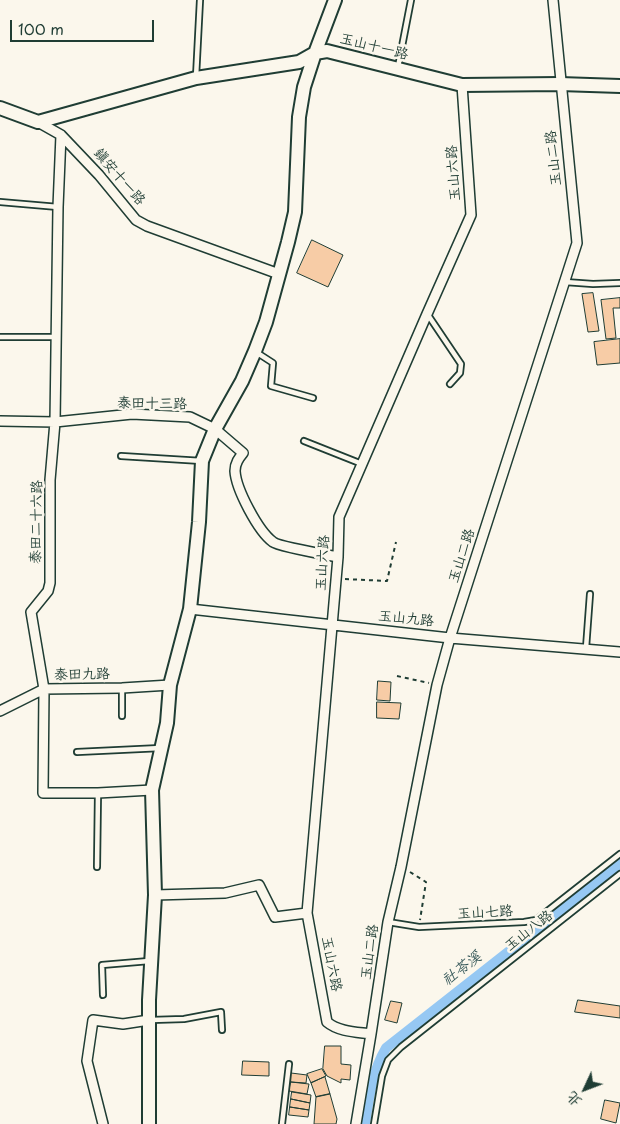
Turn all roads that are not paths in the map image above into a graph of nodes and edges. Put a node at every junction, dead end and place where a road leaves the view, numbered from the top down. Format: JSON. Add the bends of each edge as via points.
{"nodes":[{"id":1,"x":200,"y":0,"type":"edge"},
{"id":2,"x":335,"y":0,"type":"edge"},
{"id":3,"x":410,"y":0,"type":"edge"},
{"id":4,"x":553,"y":0,"type":"edge"},
{"id":5,"x":315,"y":53,"type":"junction"},
{"id":6,"x":397,"y":68,"type":"junction"},
{"id":7,"x":196,"y":78,"type":"junction"},
{"id":8,"x":560,"y":84,"type":"junction"},
{"id":9,"x":462,"y":85,"type":"junction"},
{"id":10,"x":620,"y":86,"type":"edge"},
{"id":11,"x":0,"y":108,"type":"edge"},
{"id":12,"x":38,"y":122,"type":"junction"},
{"id":13,"x":61,"y":135,"type":"junction"},
{"id":14,"x":0,"y":202,"type":"edge"},
{"id":15,"x":58,"y":207,"type":"junction"},
{"id":16,"x":279,"y":274,"type":"junction"},
{"id":17,"x":565,"y":282,"type":"junction"},
{"id":18,"x":620,"y":284,"type":"edge"},
{"id":19,"x":427,"y":314,"type":"junction"},
{"id":20,"x":0,"y":337,"type":"edge"},
{"id":21,"x":57,"y":337,"type":"junction"},
{"id":22,"x":255,"y":351,"type":"junction"},
{"id":23,"x":450,"y":384,"type":"dead end"},
{"id":24,"x":313,"y":398,"type":"dead end"},
{"id":25,"x":0,"y":421,"type":"edge"},
{"id":26,"x":56,"y":422,"type":"junction"},
{"id":27,"x":215,"y":429,"type":"junction"},
{"id":28,"x":304,"y":441,"type":"dead end"},
{"id":29,"x":121,"y":456,"type":"dead end"},
{"id":30,"x":202,"y":461,"type":"junction"},
{"id":31,"x":362,"y":464,"type":"junction"},
{"id":32,"x":338,"y":557,"type":"junction"},
{"id":33,"x":590,"y":594,"type":"dead end"},
{"id":34,"x":190,"y":609,"type":"junction"},
{"id":35,"x":332,"y":625,"type":"junction"},
{"id":36,"x":450,"y":638,"type":"junction"},
{"id":37,"x":586,"y":648,"type":"junction"},
{"id":38,"x":620,"y":652,"type":"edge"},
{"id":39,"x":170,"y":685,"type":"junction"},
{"id":40,"x":122,"y":688,"type":"junction"},
{"id":41,"x":44,"y":689,"type":"junction"},
{"id":42,"x":0,"y":711,"type":"edge"},
{"id":43,"x":122,"y":716,"type":"dead end"},
{"id":44,"x":162,"y":748,"type":"junction"},
{"id":45,"x":77,"y":752,"type":"dead end"},
{"id":46,"x":152,"y":790,"type":"junction"},
{"id":47,"x":98,"y":793,"type":"junction"},
{"id":48,"x":620,"y":854,"type":"edge"},
{"id":49,"x":97,"y":867,"type":"dead end"},
{"id":50,"x":620,"y":874,"type":"edge"},
{"id":51,"x":155,"y":895,"type":"junction"},
{"id":52,"x":307,"y":913,"type":"junction"},
{"id":53,"x":388,"y":922,"type":"junction"},
{"id":54,"x":150,"y":961,"type":"junction"},
{"id":55,"x":104,"y":995,"type":"dead end"},
{"id":56,"x":148,"y":1020,"type":"junction"},
{"id":57,"x":222,"y":1030,"type":"dead end"},
{"id":58,"x":371,"y":1034,"type":"junction"},
{"id":59,"x":289,"y":1064,"type":"dead end"},
{"id":60,"x":103,"y":1124,"type":"edge"},
{"id":61,"x":149,"y":1124,"type":"edge"},
{"id":62,"x":282,"y":1124,"type":"edge"},
{"id":63,"x":356,"y":1124,"type":"edge"},
{"id":64,"x":374,"y":1124,"type":"edge"}],
"edges":[{"from":1,"to":7,"type":"lane"},
{"from":2,"to":5,"type":"street"},
{"from":3,"to":6,"type":"lane"},
{"from":4,"to":8,"type":"street","name":"玉山二路"},
{"from":5,"to":6,"type":"street","name":"玉山十一路","via":[[327,51]]},
{"from":5,"to":7,"type":"street","name":"玉山十一路","via":[[299,62]]},
{"from":5,"to":16,"type":"street","via":[[299,117],[295,212]]},
{"from":6,"to":9,"type":"street","name":"玉山十一路"},
{"from":7,"to":12,"type":"street","name":"玉山十一路"},
{"from":8,"to":9,"type":"street","name":"玉山十一路"},
{"from":8,"to":10,"type":"street","name":"玉山十一路"},
{"from":8,"to":17,"type":"street","name":"玉山二路","via":[[577,243]]},
{"from":9,"to":19,"type":"street","name":"玉山六路","via":[[472,215]]},
{"from":11,"to":12,"type":"street","name":"鎮安十一路"},
{"from":12,"to":13,"type":"street","name":"鎮安十一路"},
{"from":13,"to":15,"type":"street","name":"泰田二十六路"},
{"from":13,"to":16,"type":"street","name":"鎮安十一路","via":[[136,220]]},
{"from":14,"to":15,"type":"lane"},
{"from":15,"to":21,"type":"street","name":"泰田二十六路"},
{"from":16,"to":22,"type":"street"},
{"from":17,"to":18,"type":"lane"},
{"from":17,"to":36,"type":"street","name":"玉山二路"},
{"from":19,"to":23,"type":"lane","via":[[461,364],[460,373]]},
{"from":19,"to":31,"type":"street","name":"玉山六路"},
{"from":20,"to":21,"type":"lane"},
{"from":21,"to":26,"type":"street","name":"泰田二十六路"},
{"from":22,"to":24,"type":"lane","via":[[273,362],[271,386]]},
{"from":22,"to":27,"type":"street"},
{"from":25,"to":26,"type":"street","name":"泰田十三路"},
{"from":26,"to":27,"type":"street","name":"泰田十三路","via":[[132,414],[190,417]]},
{"from":26,"to":41,"type":"street","name":"泰田二十六路","via":[[50,480],[50,583],[48,591],[31,612]]},
{"from":27,"to":30,"type":"street"},
{"from":27,"to":32,"type":"street","name":"泰田十三路","via":[[243,453],[235,470],[240,492],[252,516],[274,543]]},
{"from":28,"to":31,"type":"lane"},
{"from":29,"to":30,"type":"lane"},
{"from":30,"to":34,"type":"street","via":[[200,522]]},
{"from":31,"to":32,"type":"street","name":"玉山六路","via":[[339,517]]},
{"from":32,"to":35,"type":"street","name":"玉山六路"},
{"from":33,"to":37,"type":"lane"},
{"from":34,"to":35,"type":"street","name":"玉山九路"},
{"from":34,"to":39,"type":"street"},
{"from":35,"to":36,"type":"street","name":"玉山九路"},
{"from":35,"to":52,"type":"street","name":"玉山六路"},
{"from":36,"to":37,"type":"street","name":"玉山九路"},
{"from":36,"to":53,"type":"street","name":"玉山二路","via":[[437,685]]},
{"from":37,"to":38,"type":"street","name":"玉山九路"},
{"from":39,"to":40,"type":"street","name":"泰田九路"},
{"from":39,"to":44,"type":"street"},
{"from":40,"to":41,"type":"street","name":"泰田九路"},
{"from":40,"to":43,"type":"lane"},
{"from":41,"to":42,"type":"street","name":"泰田九路"},
{"from":41,"to":47,"type":"street","name":"泰田二十六路","via":[[43,793]]},
{"from":44,"to":45,"type":"lane"},
{"from":44,"to":46,"type":"street"},
{"from":46,"to":47,"type":"street","name":"泰田二十六路"},
{"from":46,"to":51,"type":"street"},
{"from":47,"to":49,"type":"lane"},
{"from":48,"to":53,"type":"lane","name":"玉山七路","via":[[536,920],[419,927]]},
{"from":50,"to":64,"type":"lane","name":"玉山八路","via":[[400,1047],[388,1060],[382,1076]]},
{"from":51,"to":52,"type":"street","via":[[225,893],[259,885],[275,917]]},
{"from":51,"to":54,"type":"street"},
{"from":52,"to":58,"type":"street","name":"玉山六路","via":[[327,1022],[340,1029]]},
{"from":53,"to":58,"type":"street","name":"玉山二路"},
{"from":54,"to":55,"type":"lane","via":[[102,965]]},
{"from":54,"to":56,"type":"street"},
{"from":56,"to":57,"type":"lane","via":[[184,1020],[221,1012]]},
{"from":56,"to":60,"type":"street","via":[[123,1024],[93,1020],[86,1061]]},
{"from":56,"to":61,"type":"street"},
{"from":58,"to":63,"type":"street","name":"玉山二路"},
{"from":59,"to":62,"type":"lane"}]}
